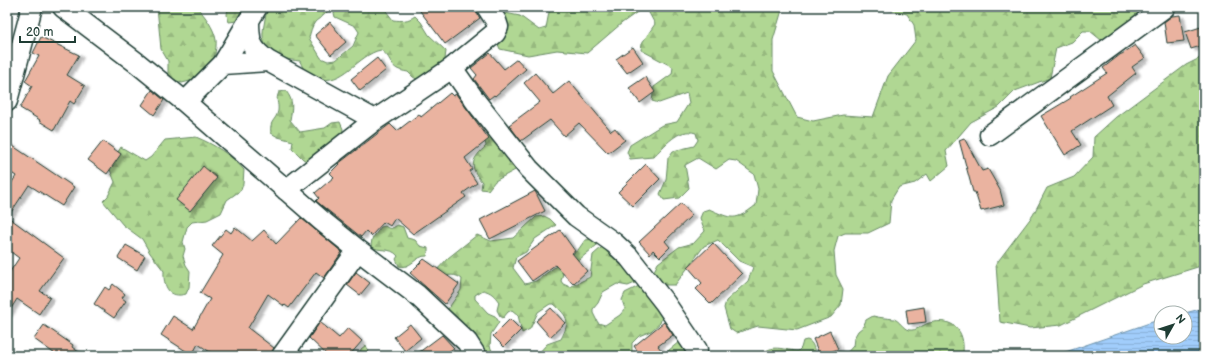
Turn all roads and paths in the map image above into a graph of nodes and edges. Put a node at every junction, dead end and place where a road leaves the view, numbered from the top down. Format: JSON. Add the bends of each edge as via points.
{"nodes":[{"id":1,"x":32,"y":7,"type":"edge"},
{"id":2,"x":63,"y":7,"type":"edge"},
{"id":3,"x":487,"y":7,"type":"edge"},
{"id":4,"x":1165,"y":7,"type":"edge"},
{"id":5,"x":253,"y":14,"type":"edge"},
{"id":6,"x":268,"y":61,"type":"junction"},
{"id":7,"x":223,"y":64,"type":"junction"},
{"id":8,"x":452,"y":68,"type":"junction"},
{"id":9,"x":7,"y":101,"type":"edge"},
{"id":10,"x":185,"y":102,"type":"junction"},
{"id":11,"x":375,"y":120,"type":"junction"},
{"id":12,"x":990,"y":135,"type":"dead end"},
{"id":13,"x":286,"y":190,"type":"junction"},
{"id":14,"x":358,"y":250,"type":"junction"},
{"id":15,"x":697,"y":350,"type":"dead end"},
{"id":16,"x":282,"y":356,"type":"edge"},
{"id":17,"x":476,"y":356,"type":"edge"}],
"edges":[{"from":1,"to":9,"type":"street"},
{"from":2,"to":10,"type":"street"},
{"from":3,"to":8,"type":"street","via":[[496,20],[497,30]]},
{"from":4,"to":12,"type":"street"},
{"from":5,"to":6,"type":"street","via":[[250,41],[257,54]]},
{"from":5,"to":7,"type":"street"},
{"from":6,"to":7,"type":"street"},
{"from":6,"to":11,"type":"street"},
{"from":7,"to":10,"type":"street"},
{"from":8,"to":11,"type":"street"},
{"from":8,"to":15,"type":"street","via":[[529,169],[576,216],[629,257],[677,319]]},
{"from":10,"to":13,"type":"street"},
{"from":11,"to":13,"type":"street"},
{"from":13,"to":14,"type":"street"},
{"from":14,"to":16,"type":"street"},
{"from":14,"to":17,"type":"street","via":[[417,294],[467,342]]}]}
